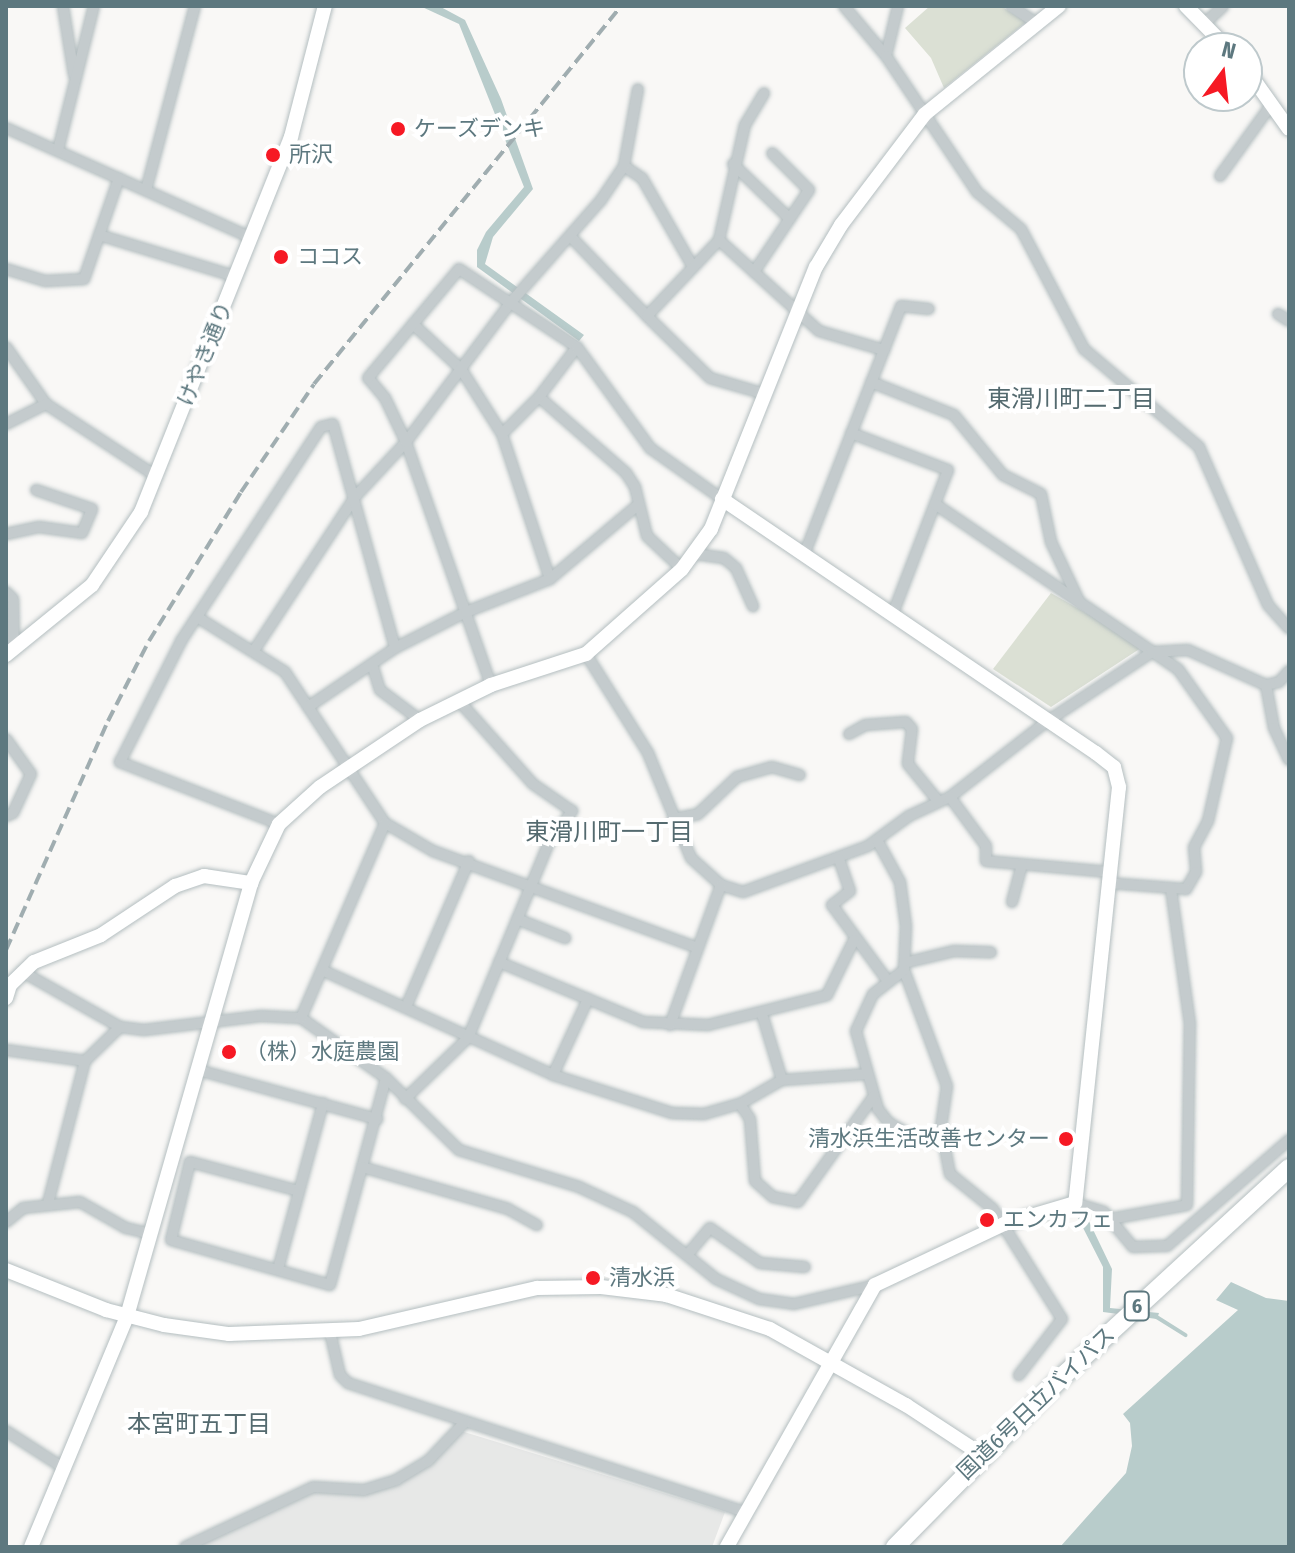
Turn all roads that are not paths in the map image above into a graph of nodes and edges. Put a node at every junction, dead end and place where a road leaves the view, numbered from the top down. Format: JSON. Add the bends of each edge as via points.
{"nodes":[{"id":1,"x":63,"y":6,"type":"edge"},
{"id":2,"x":94,"y":6,"type":"edge"},
{"id":3,"x":195,"y":6,"type":"edge"},
{"id":4,"x":325,"y":6,"type":"edge"},
{"id":5,"x":844,"y":6,"type":"edge"},
{"id":6,"x":898,"y":6,"type":"edge"},
{"id":7,"x":1011,"y":6,"type":"edge"},
{"id":8,"x":1059,"y":6,"type":"edge"},
{"id":9,"x":1186,"y":6,"type":"edge"},
{"id":10,"x":1223,"y":6,"type":"edge"},
{"id":11,"x":1038,"y":24,"type":"junction"},
{"id":12,"x":1204,"y":24,"type":"junction"},
{"id":13,"x":1212,"y":32,"type":"edge"},
{"id":14,"x":886,"y":56,"type":"junction"},
{"id":15,"x":75,"y":81,"type":"junction"},
{"id":16,"x":638,"y":89,"type":"dead end"},
{"id":17,"x":764,"y":93,"type":"dead end"},
{"id":18,"x":1263,"y":93,"type":"edge"},
{"id":19,"x":1271,"y":105,"type":"junction"},
{"id":20,"x":925,"y":114,"type":"junction"},
{"id":21,"x":6,"y":128,"type":"edge"},
{"id":22,"x":1289,"y":129,"type":"edge"},
{"id":23,"x":58,"y":150,"type":"junction"},
{"id":24,"x":772,"y":153,"type":"dead end"},
{"id":25,"x":733,"y":164,"type":"junction"},
{"id":26,"x":624,"y":166,"type":"junction"},
{"id":27,"x":1220,"y":176,"type":"dead end"},
{"id":28,"x":119,"y":178,"type":"junction"},
{"id":29,"x":146,"y":190,"type":"junction"},
{"id":30,"x":790,"y":219,"type":"junction"},
{"id":31,"x":99,"y":235,"type":"junction"},
{"id":32,"x":571,"y":237,"type":"junction"},
{"id":33,"x":252,"y":238,"type":"junction"},
{"id":34,"x":719,"y":240,"type":"junction"},
{"id":35,"x":693,"y":267,"type":"junction"},
{"id":36,"x":6,"y":269,"type":"edge"},
{"id":37,"x":754,"y":272,"type":"junction"},
{"id":38,"x":237,"y":277,"type":"junction"},
{"id":39,"x":512,"y":301,"type":"junction"},
{"id":40,"x":929,"y":309,"type":"dead end"},
{"id":41,"x":797,"y":311,"type":"junction"},
{"id":42,"x":1278,"y":314,"type":"dead end"},
{"id":43,"x":647,"y":316,"type":"junction"},
{"id":44,"x":1289,"y":321,"type":"edge"},
{"id":45,"x":413,"y":324,"type":"junction"},
{"id":46,"x":6,"y":347,"type":"edge"},
{"id":47,"x":577,"y":347,"type":"junction"},
{"id":48,"x":884,"y":350,"type":"junction"},
{"id":49,"x":461,"y":369,"type":"junction"},
{"id":50,"x":871,"y":382,"type":"junction"},
{"id":51,"x":765,"y":394,"type":"junction"},
{"id":52,"x":539,"y":397,"type":"junction"},
{"id":53,"x":46,"y":404,"type":"junction"},
{"id":54,"x":6,"y":424,"type":"edge"},
{"id":55,"x":851,"y":433,"type":"junction"},
{"id":56,"x":502,"y":434,"type":"junction"},
{"id":57,"x":406,"y":442,"type":"junction"},
{"id":58,"x":156,"y":476,"type":"junction"},
{"id":59,"x":36,"y":490,"type":"dead end"},
{"id":60,"x":354,"y":498,"type":"junction"},
{"id":61,"x":722,"y":499,"type":"junction"},
{"id":62,"x":935,"y":504,"type":"junction"},
{"id":63,"x":638,"y":505,"type":"junction"},
{"id":64,"x":6,"y":534,"type":"edge"},
{"id":65,"x":695,"y":554,"type":"junction"},
{"id":66,"x":804,"y":555,"type":"junction"},
{"id":67,"x":682,"y":569,"type":"junction"},
{"id":68,"x":550,"y":579,"type":"junction"},
{"id":69,"x":6,"y":592,"type":"edge"},
{"id":70,"x":1081,"y":604,"type":"junction"},
{"id":71,"x":753,"y":606,"type":"dead end"},
{"id":72,"x":466,"y":612,"type":"junction"},
{"id":73,"x":892,"y":616,"type":"junction"},
{"id":74,"x":197,"y":617,"type":"junction"},
{"id":75,"x":1289,"y":628,"type":"edge"},
{"id":76,"x":395,"y":648,"type":"junction"},
{"id":77,"x":255,"y":649,"type":"junction"},
{"id":78,"x":10,"y":652,"type":"edge"},
{"id":79,"x":1152,"y":652,"type":"junction"},
{"id":80,"x":586,"y":654,"type":"junction"},
{"id":81,"x":372,"y":664,"type":"junction"},
{"id":82,"x":1289,"y":671,"type":"edge"},
{"id":83,"x":491,"y":685,"type":"junction"},
{"id":84,"x":1266,"y":685,"type":"junction"},
{"id":85,"x":459,"y":701,"type":"junction"},
{"id":86,"x":308,"y":707,"type":"junction"},
{"id":87,"x":420,"y":720,"type":"junction"},
{"id":88,"x":1046,"y":722,"type":"junction"},
{"id":89,"x":849,"y":734,"type":"dead end"},
{"id":90,"x":6,"y":739,"type":"edge"},
{"id":91,"x":1289,"y":760,"type":"edge"},
{"id":92,"x":347,"y":769,"type":"junction"},
{"id":93,"x":800,"y":775,"type":"dead end"},
{"id":94,"x":950,"y":797,"type":"junction"},
{"id":95,"x":939,"y":802,"type":"junction"},
{"id":96,"x":6,"y":816,"type":"edge"},
{"id":97,"x":673,"y":819,"type":"junction"},
{"id":98,"x":385,"y":823,"type":"junction"},
{"id":99,"x":279,"y":824,"type":"junction"},
{"id":100,"x":877,"y":840,"type":"junction"},
{"id":101,"x":839,"y":859,"type":"junction"},
{"id":102,"x":469,"y":861,"type":"junction"},
{"id":103,"x":1022,"y":864,"type":"junction"},
{"id":104,"x":1109,"y":877,"type":"junction"},
{"id":105,"x":251,"y":883,"type":"junction"},
{"id":106,"x":721,"y":885,"type":"junction"},
{"id":107,"x":530,"y":888,"type":"junction"},
{"id":108,"x":1171,"y":888,"type":"junction"},
{"id":109,"x":1012,"y":902,"type":"dead end"},
{"id":110,"x":517,"y":919,"type":"junction"},
{"id":111,"x":565,"y":938,"type":"dead end"},
{"id":112,"x":854,"y":940,"type":"junction"},
{"id":113,"x":698,"y":948,"type":"junction"},
{"id":114,"x":991,"y":952,"type":"dead end"},
{"id":115,"x":499,"y":962,"type":"junction"},
{"id":116,"x":904,"y":967,"type":"junction"},
{"id":117,"x":322,"y":970,"type":"junction"},
{"id":118,"x":21,"y":971,"type":"junction"},
{"id":119,"x":887,"y":980,"type":"junction"},
{"id":120,"x":6,"y":998,"type":"edge"},
{"id":121,"x":588,"y":999,"type":"junction"},
{"id":122,"x":406,"y":1007,"type":"junction"},
{"id":123,"x":762,"y":1014,"type":"junction"},
{"id":124,"x":301,"y":1018,"type":"junction"},
{"id":125,"x":212,"y":1020,"type":"junction"},
{"id":126,"x":670,"y":1025,"type":"junction"},
{"id":127,"x":120,"y":1027,"type":"junction"},
{"id":128,"x":468,"y":1038,"type":"junction"},
{"id":129,"x":6,"y":1050,"type":"edge"},
{"id":130,"x":85,"y":1061,"type":"junction"},
{"id":131,"x":198,"y":1070,"type":"junction"},
{"id":132,"x":867,"y":1074,"type":"junction"},
{"id":133,"x":553,"y":1075,"type":"junction"},
{"id":134,"x":386,"y":1078,"type":"junction"},
{"id":135,"x":782,"y":1080,"type":"junction"},
{"id":136,"x":874,"y":1096,"type":"junction"},
{"id":137,"x":405,"y":1099,"type":"junction"},
{"id":138,"x":323,"y":1103,"type":"junction"},
{"id":139,"x":740,"y":1104,"type":"junction"},
{"id":140,"x":377,"y":1119,"type":"junction"},
{"id":141,"x":1289,"y":1140,"type":"edge"},
{"id":142,"x":944,"y":1142,"type":"junction"},
{"id":143,"x":362,"y":1167,"type":"junction"},
{"id":144,"x":1289,"y":1168,"type":"edge"},
{"id":145,"x":299,"y":1191,"type":"junction"},
{"id":146,"x":48,"y":1203,"type":"junction"},
{"id":147,"x":1075,"y":1203,"type":"junction"},
{"id":148,"x":10,"y":1212,"type":"edge"},
{"id":149,"x":1110,"y":1219,"type":"junction"},
{"id":150,"x":6,"y":1222,"type":"edge"},
{"id":151,"x":1004,"y":1224,"type":"junction"},
{"id":152,"x":537,"y":1225,"type":"dead end"},
{"id":153,"x":152,"y":1234,"type":"junction"},
{"id":154,"x":688,"y":1254,"type":"junction"},
{"id":155,"x":805,"y":1267,"type":"dead end"},
{"id":156,"x":278,"y":1269,"type":"junction"},
{"id":157,"x":6,"y":1270,"type":"edge"},
{"id":158,"x":875,"y":1285,"type":"junction"},
{"id":159,"x":127,"y":1316,"type":"junction"},
{"id":160,"x":330,"y":1332,"type":"junction"},
{"id":161,"x":833,"y":1363,"type":"junction"},
{"id":162,"x":1019,"y":1375,"type":"dead end"},
{"id":163,"x":465,"y":1422,"type":"junction"},
{"id":164,"x":6,"y":1431,"type":"edge"},
{"id":165,"x":982,"y":1455,"type":"junction"},
{"id":166,"x":62,"y":1467,"type":"junction"},
{"id":167,"x":746,"y":1512,"type":"junction"},
{"id":168,"x":31,"y":1547,"type":"edge"},
{"id":169,"x":185,"y":1547,"type":"edge"},
{"id":170,"x":727,"y":1547,"type":"edge"},
{"id":171,"x":895,"y":1547,"type":"edge"}],
"edges":[{"from":1,"to":15,"type":"street"},
{"from":2,"to":15,"type":"street"},
{"from":3,"to":29,"type":"street"},
{"from":4,"to":33,"type":"street","name":"けやき通り","via":[[291,137]]},
{"from":5,"to":14,"type":"street"},
{"from":6,"to":14,"type":"street"},
{"from":7,"to":11,"type":"street"},
{"from":8,"to":11,"type":"street"},
{"from":9,"to":12,"type":"street"},
{"from":10,"to":12,"type":"street"},
{"from":11,"to":20,"type":"street"},
{"from":12,"to":13,"type":"street"},
{"from":14,"to":20,"type":"street"},
{"from":15,"to":23,"type":"street"},
{"from":16,"to":26,"type":"street"},
{"from":17,"to":25,"type":"street","via":[[745,125]]},
{"from":18,"to":19,"type":"street"},
{"from":19,"to":22,"type":"street"},
{"from":19,"to":27,"type":"street"},
{"from":20,"to":41,"type":"street","via":[[841,225]]},
{"from":20,"to":75,"type":"street","via":[[977,192],[1021,229],[1084,349],[1199,447],[1268,605]]},
{"from":21,"to":23,"type":"street"},
{"from":23,"to":28,"type":"street"},
{"from":24,"to":30,"type":"street","via":[[809,190]]},
{"from":25,"to":30,"type":"street"},
{"from":25,"to":34,"type":"street"},
{"from":26,"to":32,"type":"street"},
{"from":26,"to":35,"type":"street","via":[[642,178]]},
{"from":28,"to":29,"type":"street"},
{"from":28,"to":31,"type":"street"},
{"from":29,"to":33,"type":"street"},
{"from":30,"to":37,"type":"street"},
{"from":31,"to":36,"type":"street","via":[[84,279],[45,281]]},
{"from":31,"to":38,"type":"street"},
{"from":32,"to":39,"type":"street"},
{"from":32,"to":43,"type":"street"},
{"from":33,"to":38,"type":"street","name":"けやき通り"},
{"from":34,"to":35,"type":"street"},
{"from":34,"to":37,"type":"street"},
{"from":35,"to":43,"type":"street"},
{"from":37,"to":41,"type":"street"},
{"from":38,"to":58,"type":"street","name":"けやき通り"},
{"from":39,"to":45,"type":"street","via":[[459,269]]},
{"from":39,"to":47,"type":"street"},
{"from":39,"to":49,"type":"street"},
{"from":40,"to":48,"type":"street","via":[[901,306]]},
{"from":41,"to":48,"type":"street","via":[[819,331]]},
{"from":41,"to":51,"type":"street"},
{"from":42,"to":44,"type":"street"},
{"from":43,"to":51,"type":"street","via":[[710,378]]},
{"from":45,"to":49,"type":"street"},
{"from":45,"to":57,"type":"street","via":[[368,378],[385,398]]},
{"from":46,"to":53,"type":"street"},
{"from":47,"to":52,"type":"street"},
{"from":47,"to":61,"type":"street","via":[[650,448]]},
{"from":48,"to":50,"type":"street"},
{"from":49,"to":56,"type":"street"},
{"from":49,"to":57,"type":"street"},
{"from":50,"to":55,"type":"street"},
{"from":50,"to":70,"type":"street","via":[[954,415],[1003,475],[1041,494],[1051,542]]},
{"from":51,"to":61,"type":"street"},
{"from":52,"to":56,"type":"street"},
{"from":52,"to":63,"type":"street","via":[[626,473]]},
{"from":53,"to":54,"type":"street"},
{"from":53,"to":58,"type":"street"},
{"from":55,"to":62,"type":"street","via":[[948,470]]},
{"from":55,"to":66,"type":"street"},
{"from":56,"to":68,"type":"street"},
{"from":57,"to":60,"type":"street"},
{"from":57,"to":72,"type":"street"},
{"from":58,"to":78,"type":"street","name":"けやき通り","via":[[108,566],[74,603]]},
{"from":59,"to":64,"type":"street","via":[[92,509],[82,533],[39,527]]},
{"from":60,"to":74,"type":"street","via":[[333,424],[321,427]]},
{"from":60,"to":76,"type":"street"},
{"from":60,"to":77,"type":"street"},
{"from":61,"to":65,"type":"street"},
{"from":61,"to":66,"type":"street"},
{"from":62,"to":70,"type":"street"},
{"from":62,"to":73,"type":"street"},
{"from":63,"to":67,"type":"street","via":[[647,536]]},
{"from":63,"to":68,"type":"street"},
{"from":65,"to":67,"type":"street"},
{"from":65,"to":71,"type":"street","via":[[724,558],[736,568]]},
{"from":66,"to":73,"type":"street"},
{"from":67,"to":80,"type":"street"},
{"from":68,"to":72,"type":"street"},
{"from":69,"to":78,"type":"street","via":[[13,599]]},
{"from":70,"to":79,"type":"street"},
{"from":72,"to":76,"type":"street"},
{"from":72,"to":83,"type":"street"},
{"from":73,"to":88,"type":"street"},
{"from":74,"to":77,"type":"street"},
{"from":74,"to":99,"type":"street","via":[[120,762]]},
{"from":76,"to":81,"type":"street"},
{"from":77,"to":86,"type":"street","via":[[285,672]]},
{"from":79,"to":84,"type":"street","via":[[1188,650]]},
{"from":79,"to":88,"type":"street"},
{"from":79,"to":108,"type":"street","via":[[1178,669],[1227,738],[1208,821],[1194,847],[1196,872],[1186,889]]},
{"from":80,"to":83,"type":"street"},
{"from":80,"to":97,"type":"street","via":[[648,753]]},
{"from":81,"to":86,"type":"street"},
{"from":81,"to":87,"type":"street","via":[[380,690]]},
{"from":82,"to":84,"type":"street","via":[[1279,682]]},
{"from":83,"to":85,"type":"street"},
{"from":84,"to":91,"type":"street","via":[[1274,728]]},
{"from":85,"to":87,"type":"street"},
{"from":85,"to":107,"type":"street","via":[[533,784],[572,811],[549,842]]},
{"from":86,"to":92,"type":"street"},
{"from":87,"to":92,"type":"street"},
{"from":88,"to":94,"type":"street"},
{"from":88,"to":104,"type":"street","via":[[1114,767],[1119,787]]},
{"from":89,"to":95,"type":"street","via":[[865,725],[906,722],[912,729],[908,764]]},
{"from":90,"to":96,"type":"street","via":[[31,774],[13,813]]},
{"from":92,"to":98,"type":"street"},
{"from":92,"to":99,"type":"street"},
{"from":93,"to":97,"type":"street","via":[[772,767],[737,777],[698,814]]},
{"from":94,"to":95,"type":"street"},
{"from":94,"to":103,"type":"street","via":[[986,846],[986,861]]},
{"from":95,"to":100,"type":"street"},
{"from":97,"to":106,"type":"street","via":[[691,858]]},
{"from":98,"to":102,"type":"street","via":[[433,851]]},
{"from":98,"to":117,"type":"street"},
{"from":99,"to":105,"type":"street"},
{"from":100,"to":101,"type":"street"},
{"from":100,"to":116,"type":"street","via":[[900,882]]},
{"from":101,"to":106,"type":"street","via":[[743,892]]},
{"from":101,"to":112,"type":"street","via":[[850,891],[832,905]]},
{"from":102,"to":107,"type":"street"},
{"from":102,"to":122,"type":"street"},
{"from":103,"to":104,"type":"street"},
{"from":103,"to":109,"type":"street"},
{"from":104,"to":108,"type":"street"},
{"from":104,"to":147,"type":"street"},
{"from":105,"to":118,"type":"street","via":[[204,876],[175,886],[134,917]]},
{"from":105,"to":125,"type":"street"},
{"from":106,"to":113,"type":"street"},
{"from":107,"to":110,"type":"street"},
{"from":107,"to":113,"type":"street"},
{"from":108,"to":149,"type":"street","via":[[1190,1024],[1187,1205]]},
{"from":110,"to":111,"type":"street"},
{"from":110,"to":115,"type":"street"},
{"from":112,"to":119,"type":"street"},
{"from":112,"to":123,"type":"street","via":[[827,995]]},
{"from":113,"to":126,"type":"street"},
{"from":114,"to":116,"type":"street","via":[[954,951]]},
{"from":115,"to":121,"type":"street"},
{"from":115,"to":128,"type":"street"},
{"from":116,"to":119,"type":"street"},
{"from":116,"to":142,"type":"street","via":[[947,1086]]},
{"from":117,"to":122,"type":"street"},
{"from":117,"to":124,"type":"street"},
{"from":118,"to":120,"type":"street"},
{"from":118,"to":127,"type":"street"},
{"from":119,"to":132,"type":"street","via":[[873,994],[856,1031]]},
{"from":121,"to":126,"type":"street","via":[[643,1022]]},
{"from":121,"to":133,"type":"street"},
{"from":122,"to":128,"type":"street"},
{"from":123,"to":126,"type":"street","via":[[708,1025]]},
{"from":123,"to":135,"type":"street"},
{"from":124,"to":125,"type":"street"},
{"from":124,"to":134,"type":"street"},
{"from":125,"to":127,"type":"street","via":[[144,1030]]},
{"from":125,"to":131,"type":"street"},
{"from":127,"to":130,"type":"street"},
{"from":128,"to":133,"type":"street"},
{"from":128,"to":137,"type":"street"},
{"from":129,"to":130,"type":"street"},
{"from":130,"to":146,"type":"street"},
{"from":131,"to":138,"type":"street"},
{"from":131,"to":153,"type":"street"},
{"from":132,"to":135,"type":"street"},
{"from":132,"to":136,"type":"street"},
{"from":133,"to":139,"type":"street","via":[[672,1113],[704,1114]]},
{"from":134,"to":137,"type":"street"},
{"from":134,"to":140,"type":"street"},
{"from":135,"to":139,"type":"street"},
{"from":136,"to":139,"type":"street","via":[[798,1202],[773,1197],[755,1181],[750,1119]]},
{"from":136,"to":142,"type":"street","via":[[888,1122],[902,1132]]},
{"from":137,"to":154,"type":"street","via":[[459,1150],[606,1198],[658,1227]]},
{"from":138,"to":140,"type":"street"},
{"from":138,"to":145,"type":"street"},
{"from":140,"to":143,"type":"street"},
{"from":141,"to":149,"type":"street","via":[[1167,1246],[1133,1247]]},
{"from":142,"to":151,"type":"street","via":[[950,1174],[986,1201]]},
{"from":143,"to":152,"type":"street","via":[[508,1209]]},
{"from":143,"to":156,"type":"street","via":[[330,1285]]},
{"from":144,"to":165,"type":"highway","name":"国道6号日立バイパス","number":"6"},
{"from":145,"to":156,"type":"street"},
{"from":145,"to":156,"type":"street","via":[[190,1162],[171,1240]]},
{"from":146,"to":148,"type":"street"},
{"from":146,"to":153,"type":"street","via":[[91,1204],[126,1228]]},
{"from":147,"to":149,"type":"street"},
{"from":147,"to":151,"type":"street"},
{"from":148,"to":150,"type":"street"},
{"from":151,"to":158,"type":"street"},
{"from":151,"to":162,"type":"street","via":[[1062,1319]]},
{"from":153,"to":159,"type":"street"},
{"from":154,"to":155,"type":"street","via":[[710,1228],[760,1263]]},
{"from":154,"to":158,"type":"street","via":[[737,1291],[776,1303],[794,1304]]},
{"from":157,"to":159,"type":"street"},
{"from":158,"to":161,"type":"street"},
{"from":159,"to":160,"type":"street","via":[[218,1333]]},
{"from":159,"to":166,"type":"street"},
{"from":160,"to":161,"type":"street","via":[[506,1292],[601,1287],[697,1302],[770,1329]]},
{"from":160,"to":163,"type":"street","via":[[340,1375],[348,1383]]},
{"from":161,"to":165,"type":"street"},
{"from":161,"to":167,"type":"street"},
{"from":163,"to":167,"type":"street"},
{"from":163,"to":169,"type":"street","via":[[428,1461],[396,1480],[364,1490],[313,1487]]},
{"from":164,"to":166,"type":"street"},
{"from":165,"to":171,"type":"highway","name":"国道6号日立バイパス","number":"6"},
{"from":166,"to":168,"type":"street"},
{"from":167,"to":170,"type":"street"}]}
